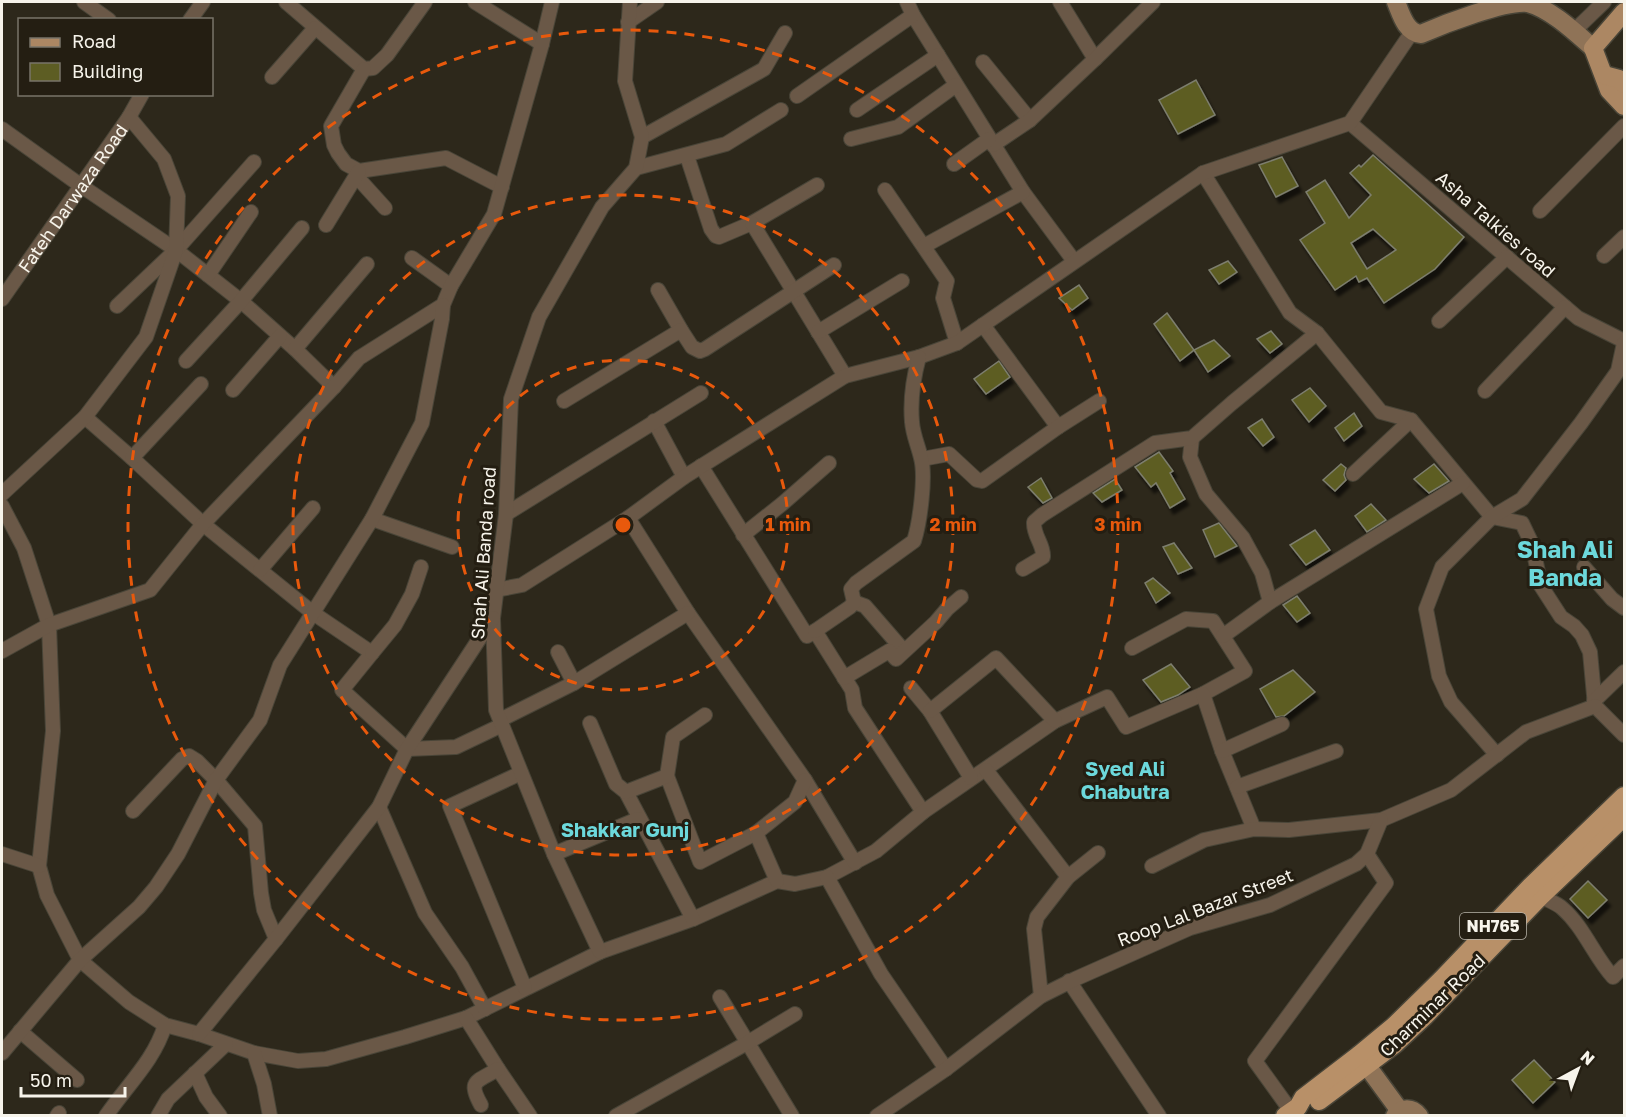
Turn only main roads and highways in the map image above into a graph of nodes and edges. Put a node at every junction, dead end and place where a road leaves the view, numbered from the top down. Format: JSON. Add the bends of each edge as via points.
{"nodes":[{"id":1,"x":1396,"y":2,"type":"edge"},
{"id":2,"x":1542,"y":5,"type":"edge"},
{"id":3,"x":1624,"y":12,"type":"edge"},
{"id":4,"x":1593,"y":48,"type":"junction"},
{"id":5,"x":1604,"y":75,"type":"junction"},
{"id":6,"x":1624,"y":84,"type":"edge"},
{"id":7,"x":1624,"y":106,"type":"edge"},
{"id":8,"x":1624,"y":796,"type":"edge"},
{"id":9,"x":1624,"y":817,"type":"edge"},
{"id":10,"x":1535,"y":892,"type":"junction"},
{"id":11,"x":1363,"y":1060,"type":"junction"},
{"id":12,"x":1291,"y":1111,"type":"edge"},
{"id":13,"x":1397,"y":1113,"type":"edge"},
{"id":14,"x":1419,"y":1116,"type":"edge"}],
"edges":[{"from":1,"to":2,"type":"main road","via":[[1408,27],[1421,34],[1509,3]]},
{"from":2,"to":4,"type":"main road"},
{"from":3,"to":4,"type":"main road"},
{"from":4,"to":5,"type":"main road"},
{"from":5,"to":6,"type":"main road"},
{"from":5,"to":7,"type":"main road","via":[[1609,90]]},
{"from":8,"to":10,"type":"highway","name":"Charminar Road","number":"NH765"},
{"from":9,"to":10,"type":"highway","name":"Charminar Road","number":"NH765"},
{"from":10,"to":11,"type":"highway","name":"Charminar Road","number":"NH765","via":[[1425,1016],[1395,1044]]},
{"from":11,"to":12,"type":"highway","number":"NH765","via":[[1309,1107]]},
{"from":11,"to":13,"type":"main road"},
{"from":13,"to":14,"type":"main road","via":[[1412,1110]]}]}
